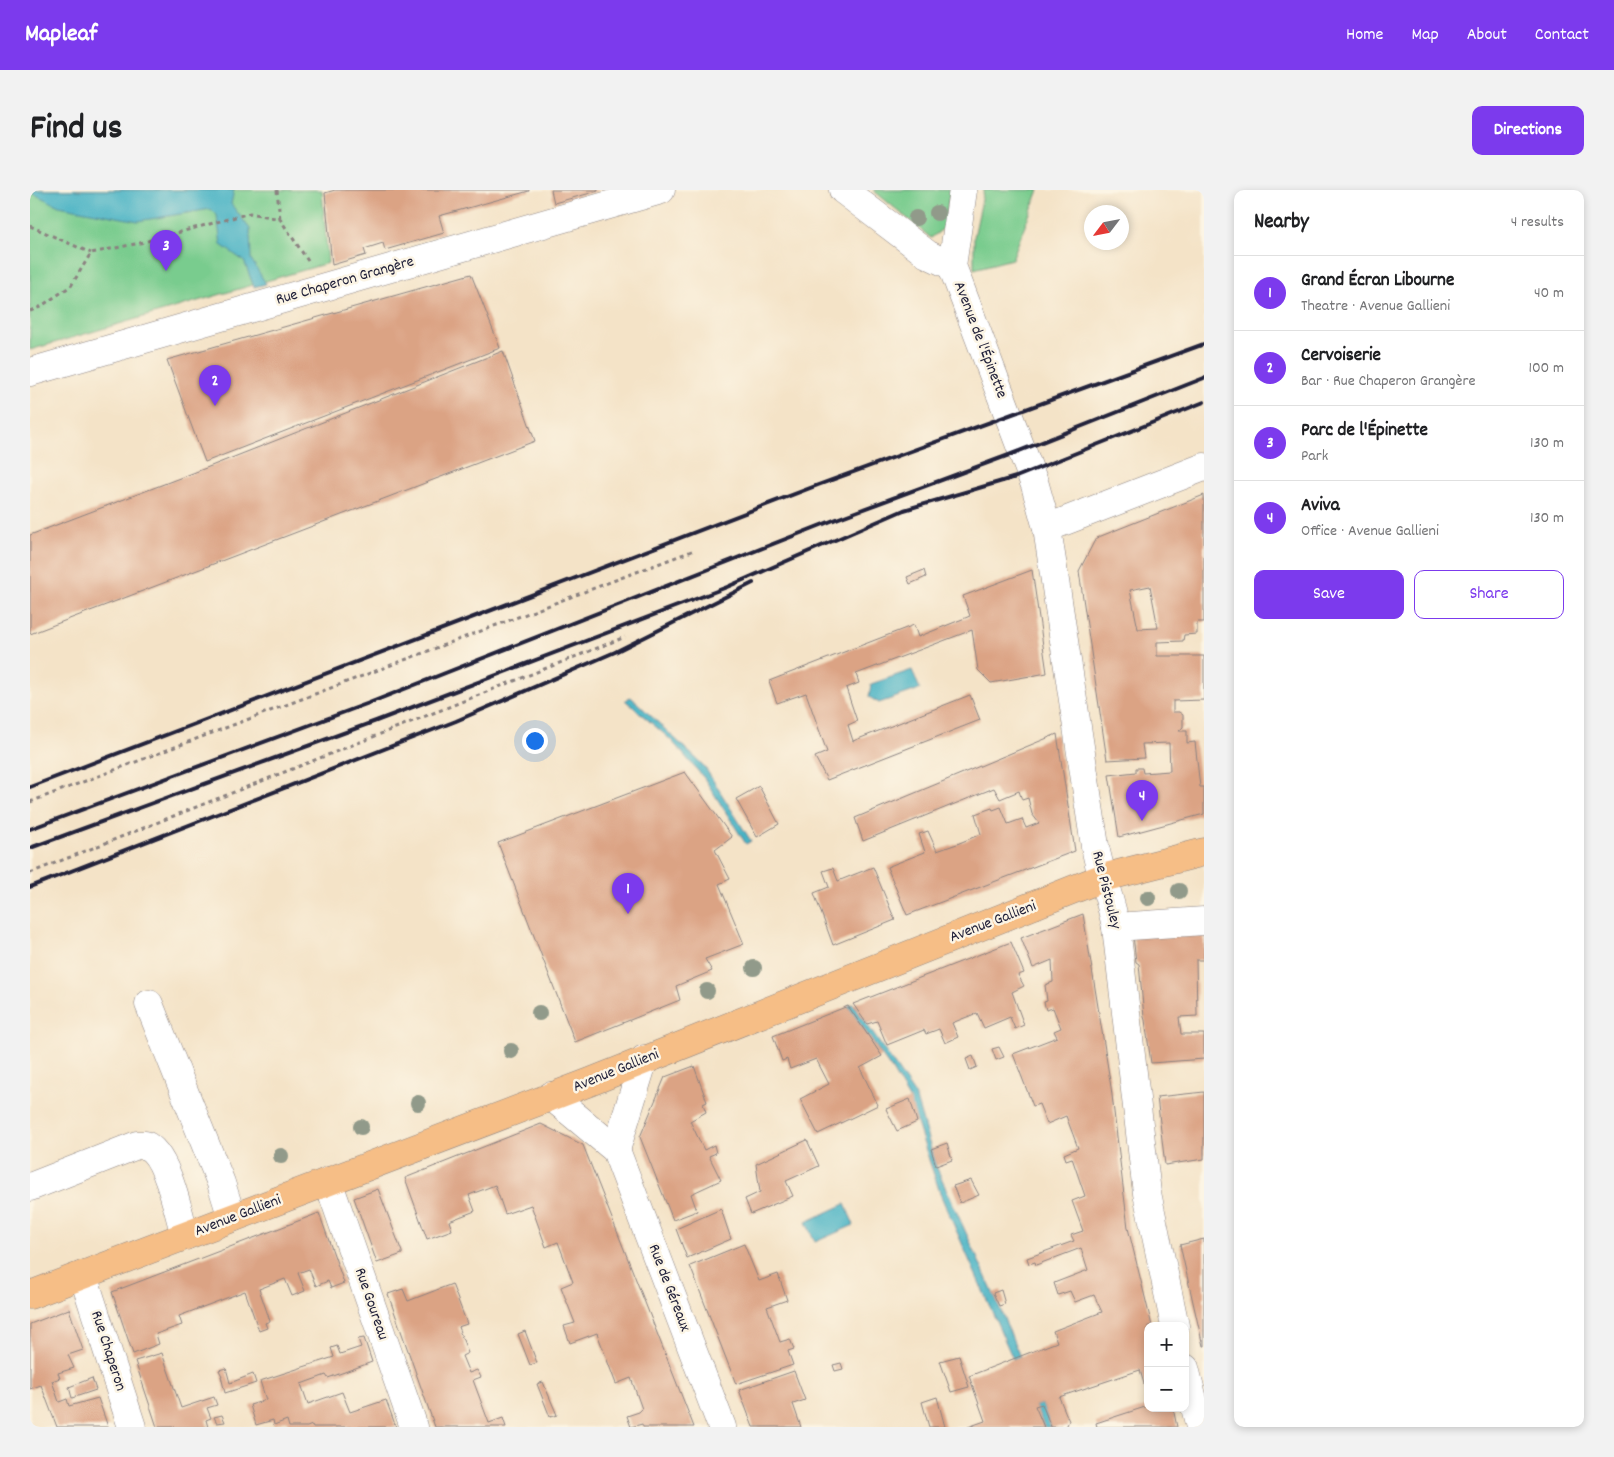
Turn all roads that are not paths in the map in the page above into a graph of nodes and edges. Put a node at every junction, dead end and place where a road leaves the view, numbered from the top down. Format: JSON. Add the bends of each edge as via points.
{"nodes":[{"id":1,"x":661,"y":190,"type":"edge"},
{"id":2,"x":843,"y":190,"type":"edge"},
{"id":3,"x":963,"y":190,"type":"edge"},
{"id":4,"x":952,"y":266,"type":"junction"},
{"id":5,"x":30,"y":372,"type":"edge"},
{"id":6,"x":1204,"y":467,"type":"edge"},
{"id":7,"x":1035,"y":485,"type":"joint"},
{"id":8,"x":1048,"y":528,"type":"junction"},
{"id":9,"x":1204,"y":852,"type":"edge"},
{"id":10,"x":1102,"y":878,"type":"junction"},
{"id":11,"x":1204,"y":922,"type":"edge"},
{"id":12,"x":1116,"y":928,"type":"junction"},
{"id":13,"x":149,"y":1004,"type":"dead end"},
{"id":14,"x":644,"y":1059,"type":"junction"},
{"id":15,"x":551,"y":1096,"type":"junction"},
{"id":16,"x":616,"y":1150,"type":"junction"},
{"id":17,"x":328,"y":1181,"type":"junction"},
{"id":18,"x":30,"y":1187,"type":"edge"},
{"id":19,"x":232,"y":1218,"type":"junction"},
{"id":20,"x":185,"y":1236,"type":"junction"},
{"id":21,"x":83,"y":1275,"type":"junction"},
{"id":22,"x":30,"y":1295,"type":"edge"},
{"id":23,"x":1174,"y":1322,"type":"edge"},
{"id":24,"x":1189,"y":1384,"type":"edge"},
{"id":25,"x":132,"y":1427,"type":"edge"},
{"id":26,"x":414,"y":1427,"type":"edge"},
{"id":27,"x":722,"y":1427,"type":"edge"},
{"id":28,"x":1200,"y":1427,"type":"edge"}],
"edges":[{"from":1,"to":5,"type":"street","name":"Rue Chaperon Grangère"},
{"from":2,"to":4,"type":"street","via":[[927,254]]},
{"from":3,"to":4,"type":"street","name":"Avenue de l'Épinette"},
{"from":4,"to":7,"type":"street","name":"Avenue de l'Épinette"},
{"from":6,"to":8,"type":"street"},
{"from":7,"to":8,"type":"street","name":"Rue Pistouley"},
{"from":8,"to":10,"type":"street","name":"Rue Pistouley"},
{"from":9,"to":10,"type":"main road","name":"Avenue Gallieni"},
{"from":10,"to":12,"type":"street","name":"Rue Pistouley","via":[[1112,904]]},
{"from":10,"to":14,"type":"main road","name":"Avenue Gallieni"},
{"from":11,"to":12,"type":"street"},
{"from":12,"to":23,"type":"street","name":"Rue Pistouley","via":[[1147,1193]]},
{"from":13,"to":19,"type":"street"},
{"from":14,"to":15,"type":"main road","name":"Avenue Gallieni"},
{"from":14,"to":16,"type":"street"},
{"from":15,"to":16,"type":"street","name":"Rue de Géreaux"},
{"from":15,"to":17,"type":"main road","name":"Avenue Gallieni"},
{"from":16,"to":27,"type":"street","name":"Rue de Géreaux"},
{"from":17,"to":19,"type":"main road","name":"Avenue Gallieni"},
{"from":17,"to":26,"type":"street","name":"Rue Goureau"},
{"from":18,"to":20,"type":"street","via":[[137,1145],[146,1145],[154,1151],[166,1171]]},
{"from":19,"to":20,"type":"main road","name":"Avenue Gallieni"},
{"from":20,"to":21,"type":"main road","name":"Avenue Gallieni"},
{"from":21,"to":22,"type":"main road","name":"Avenue Gallieni"},
{"from":21,"to":25,"type":"street","name":"Rue Chaperon"},
{"from":24,"to":28,"type":"street"}]}
